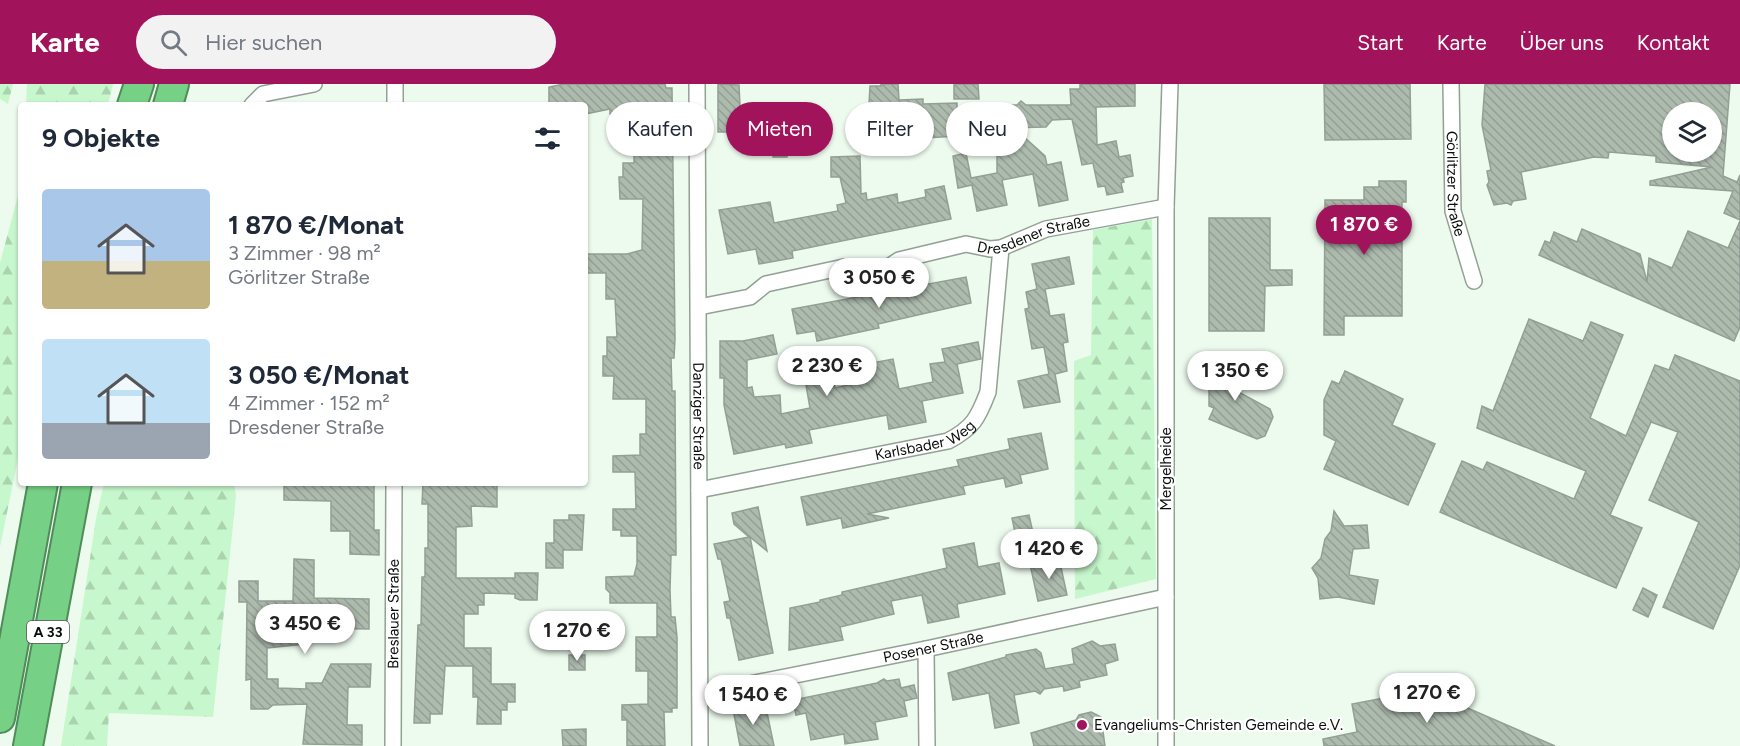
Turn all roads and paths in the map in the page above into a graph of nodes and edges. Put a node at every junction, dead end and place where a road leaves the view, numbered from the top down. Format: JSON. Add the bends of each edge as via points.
{"nodes":[{"id":1,"x":139,"y":84,"type":"edge"},
{"id":2,"x":174,"y":84,"type":"edge"},
{"id":3,"x":314,"y":84,"type":"edge"},
{"id":4,"x":395,"y":84,"type":"edge"},
{"id":5,"x":697,"y":84,"type":"edge"},
{"id":6,"x":1170,"y":84,"type":"edge"},
{"id":7,"x":1451,"y":84,"type":"edge"},
{"id":8,"x":133,"y":102,"type":"edge"},
{"id":9,"x":169,"y":102,"type":"edge"},
{"id":10,"x":255,"y":102,"type":"edge"},
{"id":11,"x":395,"y":102,"type":"edge"},
{"id":12,"x":1166,"y":207,"type":"junction"},
{"id":13,"x":1001,"y":248,"type":"junction"},
{"id":14,"x":1474,"y":281,"type":"dead end"},
{"id":15,"x":699,"y":307,"type":"junction"},
{"id":16,"x":42,"y":486,"type":"edge"},
{"id":17,"x":76,"y":486,"type":"edge"},
{"id":18,"x":394,"y":486,"type":"edge"},
{"id":19,"x":699,"y":490,"type":"junction"},
{"id":20,"x":1166,"y":597,"type":"junction"},
{"id":21,"x":926,"y":649,"type":"junction"},
{"id":22,"x":700,"y":694,"type":"junction"},
{"id":23,"x":0,"y":718,"type":"edge"},
{"id":24,"x":27,"y":746,"type":"edge"},
{"id":25,"x":393,"y":746,"type":"edge"},
{"id":26,"x":700,"y":746,"type":"edge"},
{"id":27,"x":927,"y":746,"type":"edge"},
{"id":28,"x":1167,"y":746,"type":"edge"}],
"edges":[{"from":1,"to":8,"type":"highway"},
{"from":2,"to":9,"type":"highway"},
{"from":3,"to":10,"type":"street","via":[[263,94]]},
{"from":4,"to":11,"type":"street"},
{"from":5,"to":15,"type":"street","name":"Danziger Straße"},
{"from":6,"to":12,"type":"street","name":"Mergelheide"},
{"from":7,"to":14,"type":"street","name":"Görlitzer Straße","via":[[1454,212]]},
{"from":12,"to":13,"type":"street","name":"Dresdener Straße","via":[[1047,229]]},
{"from":12,"to":20,"type":"street","name":"Mergelheide"},
{"from":13,"to":15,"type":"street","name":"Dresdener Straße","via":[[966,244],[899,260],[884,270],[860,275],[844,267],[766,284],[750,297]]},
{"from":13,"to":19,"type":"street","name":"Karlsbader Weg","via":[[988,392],[980,414],[967,431],[948,441]]},
{"from":15,"to":19,"type":"street","name":"Danziger Straße"},
{"from":16,"to":23,"type":"highway","number":"A 33"},
{"from":17,"to":24,"type":"highway","number":"A 33"},
{"from":18,"to":25,"type":"street","name":"Breslauer Straße"},
{"from":19,"to":22,"type":"street","name":"Danziger Straße"},
{"from":20,"to":21,"type":"street","name":"Posener Straße"},
{"from":20,"to":28,"type":"street","name":"Mergelheide"},
{"from":21,"to":22,"type":"street","name":"Posener Straße"},
{"from":21,"to":27,"type":"street"},
{"from":22,"to":26,"type":"street","name":"Danziger Straße"}]}
